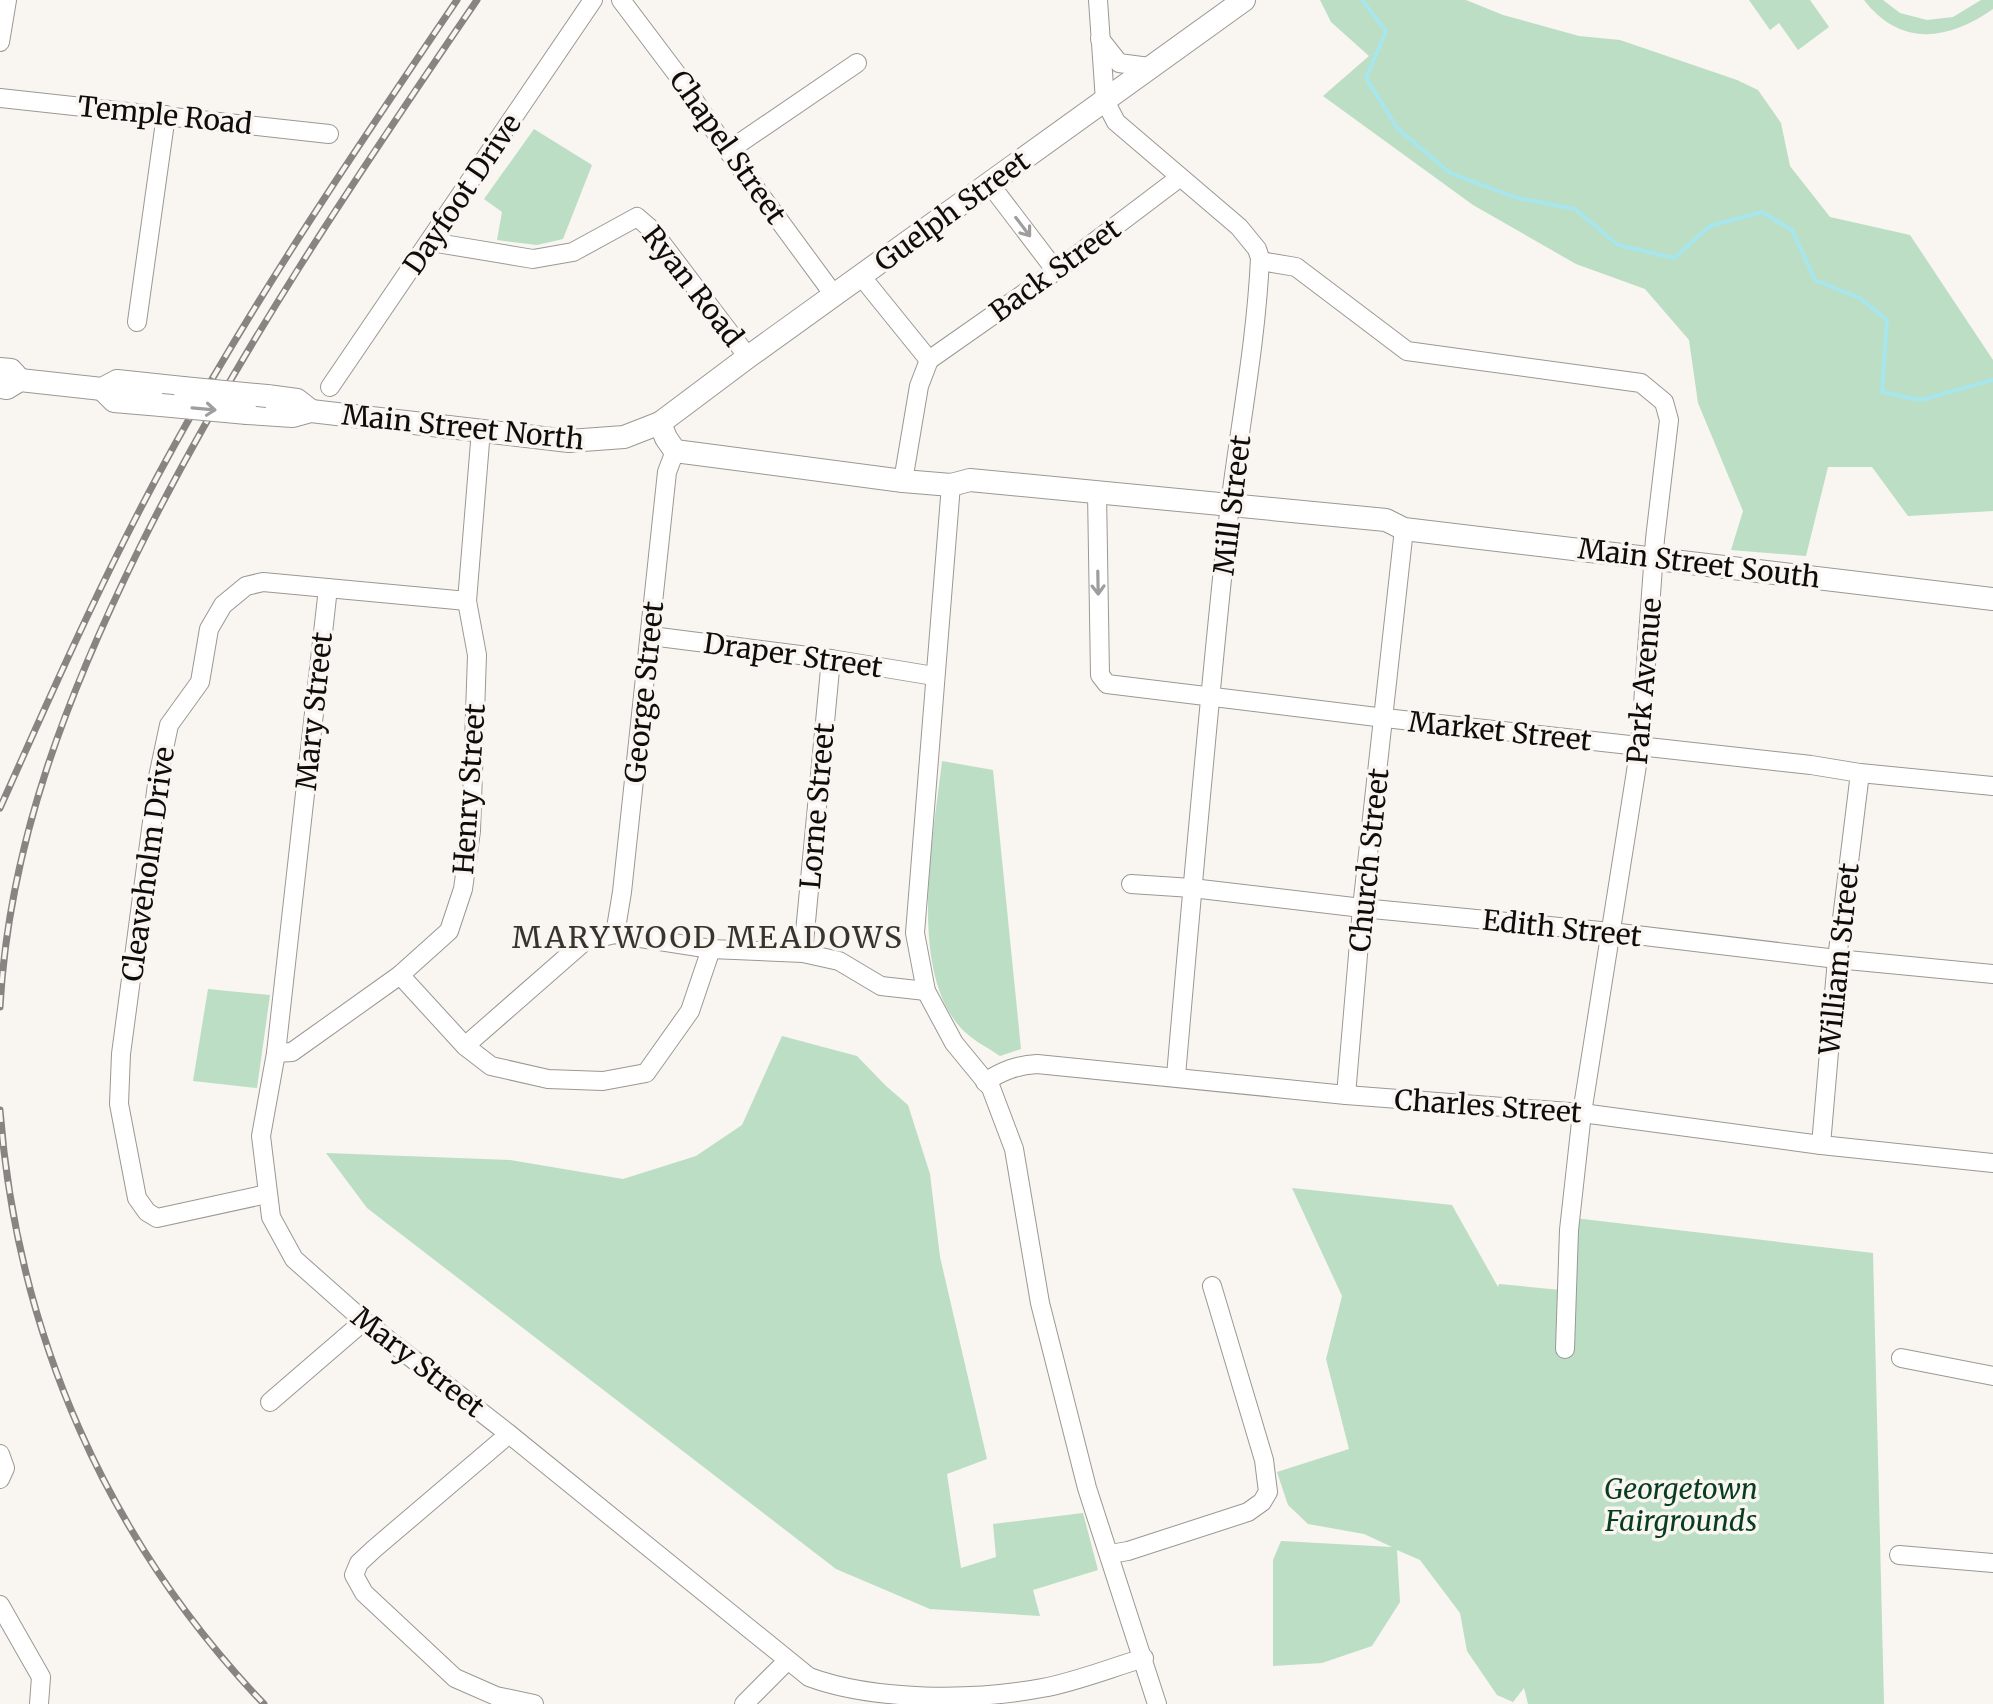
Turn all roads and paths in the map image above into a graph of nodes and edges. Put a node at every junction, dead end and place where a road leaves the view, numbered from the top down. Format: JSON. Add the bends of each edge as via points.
{"nodes":[{"id":1,"x":7,"y":0,"type":"edge"},
{"id":2,"x":593,"y":0,"type":"edge"},
{"id":3,"x":621,"y":0,"type":"edge"},
{"id":4,"x":1098,"y":0,"type":"edge"},
{"id":5,"x":1244,"y":0,"type":"edge"},
{"id":6,"x":1,"y":32,"type":"edge"},
{"id":7,"x":1099,"y":38,"type":"junction"},
{"id":8,"x":857,"y":63,"type":"dead end"},
{"id":9,"x":1149,"y":67,"type":"junction"},
{"id":10,"x":0,"y":98,"type":"edge"},
{"id":11,"x":1105,"y":101,"type":"junction"},
{"id":12,"x":166,"y":115,"type":"junction"},
{"id":13,"x":329,"y":134,"type":"dead end"},
{"id":14,"x":728,"y":151,"type":"junction"},
{"id":15,"x":1179,"y":178,"type":"junction"},
{"id":16,"x":989,"y":183,"type":"junction"},
{"id":17,"x":431,"y":242,"type":"junction"},
{"id":18,"x":1260,"y":261,"type":"junction"},
{"id":19,"x":1056,"y":271,"type":"junction"},
{"id":20,"x":861,"y":276,"type":"junction"},
{"id":21,"x":834,"y":295,"type":"junction"},
{"id":22,"x":137,"y":322,"type":"dead end"},
{"id":23,"x":748,"y":357,"type":"junction"},
{"id":24,"x":929,"y":360,"type":"junction"},
{"id":25,"x":0,"y":369,"type":"edge"},
{"id":26,"x":10,"y":384,"type":"edge"},
{"id":27,"x":330,"y":387,"type":"dead end"},
{"id":28,"x":102,"y":389,"type":"junction"},
{"id":29,"x":311,"y":411,"type":"junction"},
{"id":30,"x":660,"y":423,"type":"junction"},
{"id":31,"x":481,"y":430,"type":"junction"},
{"id":32,"x":675,"y":451,"type":"junction"},
{"id":33,"x":903,"y":481,"type":"junction"},
{"id":34,"x":951,"y":485,"type":"junction"},
{"id":35,"x":1097,"y":499,"type":"junction"},
{"id":36,"x":1229,"y":514,"type":"junction"},
{"id":37,"x":1404,"y":529,"type":"junction"},
{"id":38,"x":1654,"y":557,"type":"junction"},
{"id":39,"x":328,"y":588,"type":"junction"},
{"id":40,"x":1993,"y":599,"type":"edge"},
{"id":41,"x":467,"y":601,"type":"junction"},
{"id":42,"x":651,"y":636,"type":"junction"},
{"id":43,"x":831,"y":659,"type":"junction"},
{"id":44,"x":934,"y":676,"type":"junction"},
{"id":45,"x":1212,"y":697,"type":"junction"},
{"id":46,"x":1385,"y":718,"type":"junction"},
{"id":47,"x":1640,"y":746,"type":"junction"},
{"id":48,"x":1860,"y":773,"type":"junction"},
{"id":49,"x":1993,"y":786,"type":"edge"},
{"id":50,"x":1131,"y":884,"type":"dead end"},
{"id":51,"x":1192,"y":888,"type":"junction"},
{"id":52,"x":1362,"y":908,"type":"junction"},
{"id":53,"x":1611,"y":932,"type":"junction"},
{"id":54,"x":615,"y":934,"type":"junction"},
{"id":55,"x":711,"y":949,"type":"junction"},
{"id":56,"x":803,"y":953,"type":"junction"},
{"id":57,"x":1837,"y":959,"type":"junction"},
{"id":58,"x":1993,"y":974,"type":"edge"},
{"id":59,"x":400,"y":975,"type":"junction"},
{"id":60,"x":926,"y":991,"type":"junction"},
{"id":61,"x":465,"y":1046,"type":"junction"},
{"id":62,"x":276,"y":1053,"type":"junction"},
{"id":63,"x":1176,"y":1076,"type":"junction"},
{"id":64,"x":985,"y":1082,"type":"junction"},
{"id":65,"x":1346,"y":1095,"type":"junction"},
{"id":66,"x":1582,"y":1113,"type":"junction"},
{"id":67,"x":1821,"y":1145,"type":"junction"},
{"id":68,"x":1993,"y":1163,"type":"edge"},
{"id":69,"x":267,"y":1194,"type":"junction"},
{"id":70,"x":1212,"y":1286,"type":"dead end"},
{"id":71,"x":364,"y":1321,"type":"junction"},
{"id":72,"x":1565,"y":1349,"type":"dead end"},
{"id":73,"x":1901,"y":1358,"type":"dead end"},
{"id":74,"x":1993,"y":1376,"type":"edge"},
{"id":75,"x":270,"y":1402,"type":"dead end"},
{"id":76,"x":509,"y":1434,"type":"junction"},
{"id":77,"x":0,"y":1454,"type":"edge"},
{"id":78,"x":0,"y":1479,"type":"edge"},
{"id":79,"x":1110,"y":1554,"type":"junction"},
{"id":80,"x":1899,"y":1555,"type":"dead end"},
{"id":81,"x":1993,"y":1563,"type":"edge"},
{"id":82,"x":0,"y":1605,"type":"edge"},
{"id":83,"x":1144,"y":1658,"type":"junction"},
{"id":84,"x":787,"y":1661,"type":"junction"},
{"id":85,"x":39,"y":1704,"type":"edge"},
{"id":86,"x":534,"y":1704,"type":"edge"},
{"id":87,"x":744,"y":1704,"type":"edge"},
{"id":88,"x":1157,"y":1704,"type":"edge"}],
"edges":[{"from":1,"to":6,"type":"street"},
{"from":2,"to":17,"type":"street","name":"Dayfoot Drive"},
{"from":3,"to":14,"type":"street","name":"Chapel Street"},
{"from":4,"to":7,"type":"street"},
{"from":5,"to":9,"type":"main road","name":"Guelph Street"},
{"from":7,"to":9,"type":"street","via":[[1119,63]]},
{"from":7,"to":11,"type":"street"},
{"from":8,"to":14,"type":"street"},
{"from":9,"to":11,"type":"main road","name":"Guelph Street"},
{"from":10,"to":12,"type":"street","name":"Temple Road"},
{"from":11,"to":15,"type":"street","via":[[1116,122]]},
{"from":11,"to":16,"type":"main road","name":"Guelph Street"},
{"from":12,"to":13,"type":"street","name":"Temple Road"},
{"from":12,"to":22,"type":"street"},
{"from":14,"to":21,"type":"street","name":"Chapel Street"},
{"from":15,"to":18,"type":"street","via":[[1239,227]]},
{"from":15,"to":19,"type":"street","name":"Back Street"},
{"from":16,"to":19,"type":"street","one_way":true},
{"from":16,"to":20,"type":"main road","name":"Guelph Street"},
{"from":17,"to":23,"type":"street","name":"Ryan Road","via":[[533,259],[573,252],[637,217]]},
{"from":17,"to":27,"type":"street","name":"Dayfoot Drive"},
{"from":18,"to":36,"type":"street","name":"Mill Street"},
{"from":18,"to":38,"type":"street","name":"Park Avenue","via":[[1296,267],[1407,351],[1641,383],[1664,402],[1669,420]]},
{"from":19,"to":24,"type":"street","name":"Back Street"},
{"from":20,"to":21,"type":"main road","name":"Guelph Street"},
{"from":20,"to":24,"type":"street"},
{"from":21,"to":23,"type":"main road","name":"Guelph Street"},
{"from":23,"to":30,"type":"main road","name":"Guelph Street"},
{"from":24,"to":33,"type":"street","via":[[919,386]]},
{"from":25,"to":26,"type":"main road","name":"Main Street North","via":[[11,370]]},
{"from":26,"to":28,"type":"main road","name":"Main Street North"},
{"from":28,"to":29,"type":"main road","name":"Main Street North","one_way":true,"bridge":true,"via":[[114,401],[293,416]]},
{"from":28,"to":29,"type":"main road","name":"Main Street North","bridge":true,"via":[[117,381],[267,396],[297,400]]},
{"from":29,"to":31,"type":"main road","name":"Main Street North"},
{"from":30,"to":31,"type":"main road","name":"Main Street North","via":[[600,441]]},
{"from":30,"to":32,"type":"main road"},
{"from":31,"to":41,"type":"street","name":"Henry Street"},
{"from":32,"to":33,"type":"main road","name":"Main Street South"},
{"from":32,"to":42,"type":"street","name":"George Street","via":[[667,472]]},
{"from":33,"to":34,"type":"main road","name":"Main Street South"},
{"from":34,"to":35,"type":"main road","name":"Main Street South","via":[[970,480]]},
{"from":34,"to":44,"type":"street"},
{"from":35,"to":36,"type":"main road","name":"Main Street South"},
{"from":35,"to":45,"type":"street","name":"Market Street","one_way":true,"via":[[1103,681]]},
{"from":36,"to":37,"type":"main road","name":"Main Street South","via":[[1386,520]]},
{"from":36,"to":45,"type":"street","name":"Mill Street"},
{"from":37,"to":38,"type":"main road","name":"Main Street South"},
{"from":37,"to":46,"type":"street","name":"Church Street"},
{"from":38,"to":40,"type":"main road","name":"Main Street South"},
{"from":38,"to":47,"type":"street","name":"Park Avenue"},
{"from":39,"to":41,"type":"street","name":"Cleaveholm Drive"},
{"from":39,"to":62,"type":"street","name":"Mary Street"},
{"from":39,"to":69,"type":"street","name":"Cleaveholm Drive","via":[[263,582],[246,586],[223,605],[209,629],[200,682],[169,725],[121,1054],[119,1104],[137,1198],[147,1212],[157,1218]]},
{"from":41,"to":59,"type":"street","name":"Henry Street","via":[[477,655],[471,831],[463,889],[449,931]]},
{"from":42,"to":43,"type":"street","name":"Draper Street"},
{"from":42,"to":54,"type":"street","name":"George Street"},
{"from":43,"to":44,"type":"street","name":"Draper Street"},
{"from":43,"to":56,"type":"street","name":"Lorne Street"},
{"from":44,"to":60,"type":"street","via":[[915,933]]},
{"from":45,"to":46,"type":"street","name":"Market Street"},
{"from":45,"to":51,"type":"street","name":"Mill Street"},
{"from":46,"to":47,"type":"street","name":"Market Street"},
{"from":46,"to":52,"type":"street","name":"Church Street"},
{"from":47,"to":48,"type":"street","name":"Market Street"},
{"from":47,"to":53,"type":"street","name":"Park Avenue"},
{"from":48,"to":49,"type":"street","name":"Market Street"},
{"from":48,"to":57,"type":"street","name":"William Street"},
{"from":50,"to":51,"type":"street","name":"Edith Street"},
{"from":51,"to":52,"type":"street","name":"Edith Street"},
{"from":51,"to":63,"type":"street","name":"Mill Street"},
{"from":52,"to":53,"type":"street","name":"Edith Street"},
{"from":52,"to":65,"type":"street","name":"Church Street"},
{"from":53,"to":57,"type":"street","name":"Edith Street"},
{"from":53,"to":66,"type":"street","name":"Park Avenue"},
{"from":54,"to":55,"type":"street"},
{"from":54,"to":61,"type":"street","via":[[585,941]]},
{"from":55,"to":56,"type":"street"},
{"from":55,"to":61,"type":"street","via":[[690,1011],[646,1073],[603,1081],[548,1079],[491,1066]]},
{"from":56,"to":60,"type":"street","via":[[839,961],[881,986]]},
{"from":57,"to":58,"type":"street","name":"Edith Street"},
{"from":57,"to":67,"type":"street","name":"William Street"},
{"from":59,"to":61,"type":"street"},
{"from":59,"to":62,"type":"street","name":"Henry Street","via":[[292,1052]]},
{"from":60,"to":64,"type":"street","via":[[954,1043]]},
{"from":62,"to":69,"type":"street","name":"Mary Street","via":[[261,1136]]},
{"from":63,"to":64,"type":"street","name":"Charles Street","via":[[1022,1064]]},
{"from":63,"to":65,"type":"street","name":"Charles Street"},
{"from":64,"to":79,"type":"street","via":[[1014,1149],[1040,1303],[1087,1488]]},
{"from":65,"to":66,"type":"street","name":"Charles Street"},
{"from":66,"to":67,"type":"street","name":"Charles Street"},
{"from":66,"to":72,"type":"street","name":"Park Avenue","via":[[1569,1230]]},
{"from":67,"to":68,"type":"street","name":"Charles Street"},
{"from":69,"to":71,"type":"street","name":"Mary Street","via":[[271,1217],[294,1259]]},
{"from":70,"to":79,"type":"street","via":[[1264,1460],[1268,1492],[1248,1512]]},
{"from":71,"to":75,"type":"street"},
{"from":71,"to":76,"type":"street","name":"Mary Street"},
{"from":73,"to":74,"type":"street"},
{"from":76,"to":84,"type":"street","name":"Mary Street"},
{"from":76,"to":86,"type":"street","via":[[374,1549],[354,1575],[364,1593],[455,1678],[496,1696]]},
{"from":77,"to":78,"type":"street","via":[[5,1468]]},
{"from":79,"to":83,"type":"street"},
{"from":80,"to":81,"type":"street"},
{"from":82,"to":85,"type":"street","via":[[41,1677]]},
{"from":83,"to":84,"type":"street","name":"Mary Street","via":[[1044,1688],[975,1696],[837,1687],[809,1677]]},
{"from":83,"to":88,"type":"street"},
{"from":84,"to":87,"type":"street"}]}
